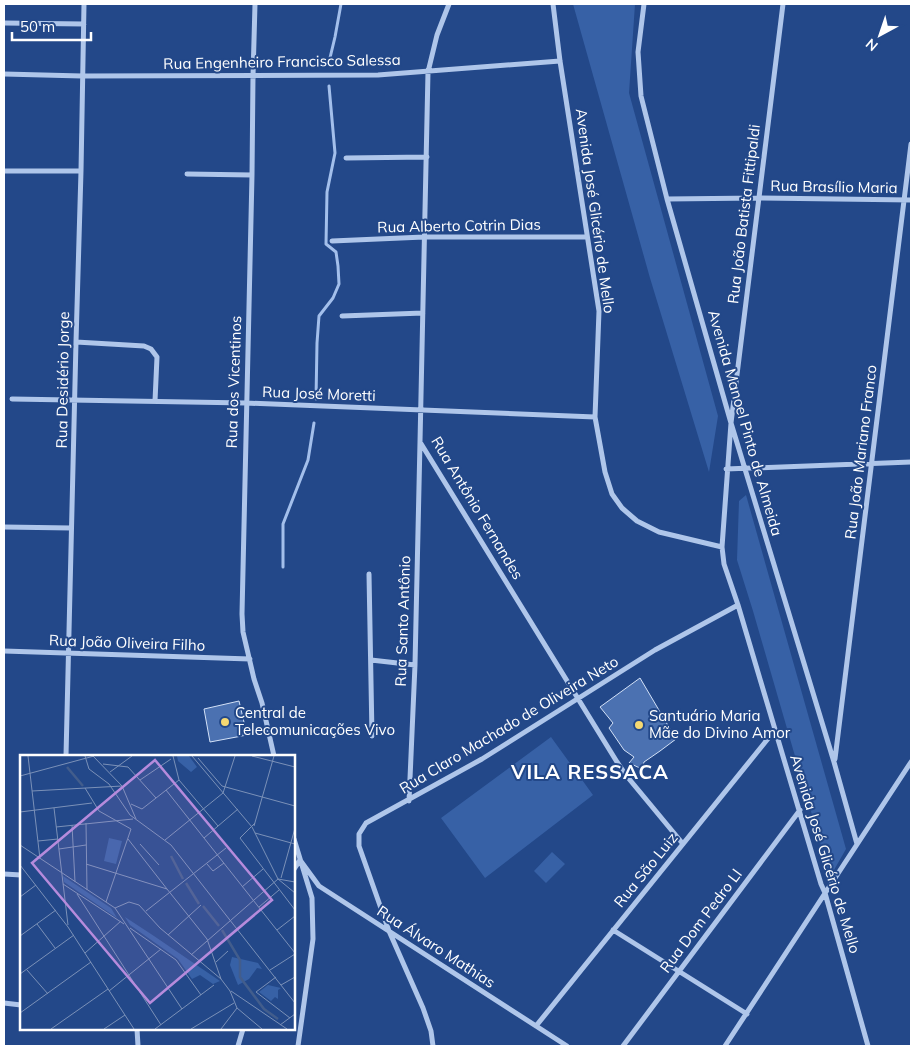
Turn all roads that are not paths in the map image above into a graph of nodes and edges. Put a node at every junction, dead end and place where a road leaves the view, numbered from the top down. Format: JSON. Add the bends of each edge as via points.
{"nodes":[{"id":1,"x":84,"y":4,"type":"edge"},
{"id":2,"x":255,"y":4,"type":"edge"},
{"id":3,"x":448,"y":4,"type":"edge"},
{"id":4,"x":553,"y":4,"type":"edge"},
{"id":5,"x":644,"y":4,"type":"edge"},
{"id":6,"x":783,"y":4,"type":"edge"},
{"id":7,"x":4,"y":23,"type":"edge"},
{"id":8,"x":84,"y":24,"type":"junction"},
{"id":9,"x":560,"y":61,"type":"junction"},
{"id":10,"x":428,"y":72,"type":"junction"},
{"id":11,"x":4,"y":74,"type":"edge"},
{"id":12,"x":82,"y":76,"type":"junction"},
{"id":13,"x":252,"y":76,"type":"junction"},
{"id":14,"x":911,"y":144,"type":"edge"},
{"id":15,"x":427,"y":157,"type":"junction"},
{"id":16,"x":346,"y":158,"type":"dead end"},
{"id":17,"x":4,"y":171,"type":"edge"},
{"id":18,"x":81,"y":171,"type":"junction"},
{"id":19,"x":187,"y":174,"type":"dead end"},
{"id":20,"x":252,"y":175,"type":"junction"},
{"id":21,"x":759,"y":198,"type":"junction"},
{"id":22,"x":667,"y":199,"type":"junction"},
{"id":23,"x":904,"y":200,"type":"junction"},
{"id":24,"x":911,"y":200,"type":"edge"},
{"id":25,"x":586,"y":236,"type":"junction"},
{"id":26,"x":424,"y":237,"type":"junction"},
{"id":27,"x":332,"y":241,"type":"dead end"},
{"id":28,"x":423,"y":313,"type":"junction"},
{"id":29,"x":342,"y":316,"type":"dead end"},
{"id":30,"x":76,"y":342,"type":"junction"},
{"id":31,"x":12,"y":399,"type":"dead end"},
{"id":32,"x":75,"y":400,"type":"junction"},
{"id":33,"x":155,"y":401,"type":"junction"},
{"id":34,"x":246,"y":403,"type":"junction"},
{"id":35,"x":420,"y":410,"type":"junction"},
{"id":36,"x":595,"y":417,"type":"junction"},
{"id":37,"x":730,"y":423,"type":"junction"},
{"id":38,"x":420,"y":442,"type":"junction"},
{"id":39,"x":911,"y":462,"type":"edge"},
{"id":40,"x":872,"y":464,"type":"junction"},
{"id":41,"x":726,"y":469,"type":"junction"},
{"id":42,"x":744,"y":469,"type":"junction"},
{"id":43,"x":4,"y":527,"type":"edge"},
{"id":44,"x":71,"y":528,"type":"junction"},
{"id":45,"x":722,"y":547,"type":"junction"},
{"id":46,"x":369,"y":574,"type":"dead end"},
{"id":47,"x":738,"y":605,"type":"junction"},
{"id":48,"x":4,"y":651,"type":"edge"},
{"id":49,"x":69,"y":653,"type":"junction"},
{"id":50,"x":250,"y":659,"type":"junction"},
{"id":51,"x":370,"y":660,"type":"junction"},
{"id":52,"x":415,"y":665,"type":"junction"},
{"id":53,"x":578,"y":699,"type":"junction"},
{"id":54,"x":775,"y":730,"type":"junction"},
{"id":55,"x":372,"y":736,"type":"dead end"},
{"id":56,"x":66,"y":755,"type":"edge"},
{"id":57,"x":274,"y":755,"type":"edge"},
{"id":58,"x":834,"y":762,"type":"junction"},
{"id":59,"x":911,"y":762,"type":"edge"},
{"id":60,"x":409,"y":801,"type":"junction"},
{"id":61,"x":800,"y":810,"type":"junction"},
{"id":62,"x":295,"y":842,"type":"edge"},
{"id":63,"x":683,"y":844,"type":"junction"},
{"id":64,"x":857,"y":844,"type":"junction"},
{"id":65,"x":300,"y":860,"type":"junction"},
{"id":66,"x":295,"y":868,"type":"edge"},
{"id":67,"x":4,"y":874,"type":"edge"},
{"id":68,"x":20,"y":875,"type":"edge"},
{"id":69,"x":825,"y":893,"type":"junction"},
{"id":70,"x":613,"y":930,"type":"junction"},
{"id":71,"x":389,"y":931,"type":"junction"},
{"id":72,"x":679,"y":971,"type":"junction"},
{"id":73,"x":4,"y":1003,"type":"edge"},
{"id":74,"x":20,"y":1005,"type":"edge"},
{"id":75,"x":746,"y":1014,"type":"junction"},
{"id":76,"x":536,"y":1026,"type":"junction"},
{"id":77,"x":138,"y":1030,"type":"edge"},
{"id":78,"x":243,"y":1030,"type":"edge"},
{"id":79,"x":866,"y":1040,"type":"junction"},
{"id":80,"x":138,"y":1046,"type":"edge"},
{"id":81,"x":238,"y":1046,"type":"edge"},
{"id":82,"x":298,"y":1046,"type":"edge"},
{"id":83,"x":433,"y":1046,"type":"edge"},
{"id":84,"x":567,"y":1046,"type":"edge"},
{"id":85,"x":623,"y":1046,"type":"edge"},
{"id":86,"x":725,"y":1046,"type":"edge"},
{"id":87,"x":862,"y":1046,"type":"edge"},
{"id":88,"x":868,"y":1046,"type":"edge"}],
"edges":[{"from":1,"to":8,"type":"street","name":"Rua Desidério Jorge"},
{"from":2,"to":13,"type":"street","name":"Rua dos Vicentinos"},
{"from":3,"to":10,"type":"street","name":"Rua Antônio Fernandes","via":[[436,35]]},
{"from":4,"to":9,"type":"street","name":"Avenida José Glicério de Mello"},
{"from":5,"to":22,"type":"street","name":"Avenida Manoel Pinto de Almeida","via":[[638,52],[641,96]]},
{"from":6,"to":21,"type":"street","name":"Rua João Batista Fittipaldi"},
{"from":7,"to":8,"type":"street"},
{"from":8,"to":12,"type":"street","name":"Rua Desidério Jorge"},
{"from":9,"to":10,"type":"street","name":"Rua Engenheiro Francisco Salessa"},
{"from":9,"to":25,"type":"street","name":"Avenida José Glicério de Mello"},
{"from":10,"to":13,"type":"street","name":"Rua Engenheiro Francisco Salessa"},
{"from":10,"to":15,"type":"street","name":"Rua Antônio Fernandes"},
{"from":11,"to":12,"type":"street","name":"Rua Engenheiro Francisco Salessa"},
{"from":12,"to":13,"type":"street","name":"Rua Engenheiro Francisco Salessa"},
{"from":12,"to":18,"type":"street","name":"Rua Desidério Jorge"},
{"from":13,"to":20,"type":"street","name":"Rua dos Vicentinos"},
{"from":14,"to":23,"type":"street","name":"Rua João Mariano Franco"},
{"from":15,"to":16,"type":"street"},
{"from":15,"to":26,"type":"street","name":"Rua Antônio Fernandes"},
{"from":17,"to":18,"type":"street"},
{"from":18,"to":30,"type":"street","name":"Rua Desidério Jorge"},
{"from":19,"to":20,"type":"street"},
{"from":20,"to":34,"type":"street","name":"Rua dos Vicentinos"},
{"from":21,"to":22,"type":"street","name":"Rua Brasílio Maria"},
{"from":21,"to":23,"type":"street","name":"Rua Brasílio Maria"},
{"from":21,"to":37,"type":"street","name":"Rua João Batista Fittipaldi"},
{"from":22,"to":37,"type":"street","name":"Avenida Manoel Pinto de Almeida"},
{"from":23,"to":24,"type":"street","name":"Rua Brasílio Maria"},
{"from":23,"to":40,"type":"street","name":"Rua João Mariano Franco"},
{"from":25,"to":26,"type":"street","name":"Rua Alberto Cotrin Dias"},
{"from":25,"to":36,"type":"street","name":"Avenida José Glicério de Mello","via":[[598,311]]},
{"from":26,"to":27,"type":"street","name":"Rua Alberto Cotrin Dias"},
{"from":26,"to":28,"type":"street","name":"Rua Antônio Fernandes"},
{"from":28,"to":29,"type":"street"},
{"from":28,"to":35,"type":"street","name":"Rua Antônio Fernandes"},
{"from":30,"to":32,"type":"street","name":"Rua Desidério Jorge"},
{"from":30,"to":33,"type":"street","via":[[144,346],[151,350],[157,357]]},
{"from":31,"to":32,"type":"street","name":"Rua José Moretti"},
{"from":32,"to":33,"type":"street","name":"Rua José Moretti"},
{"from":32,"to":44,"type":"street","name":"Rua Desidério Jorge"},
{"from":33,"to":34,"type":"street","name":"Rua José Moretti"},
{"from":34,"to":35,"type":"street","name":"Rua José Moretti"},
{"from":34,"to":50,"type":"street","name":"Rua dos Vicentinos","via":[[242,614]]},
{"from":35,"to":36,"type":"street","name":"Rua José Moretti"},
{"from":35,"to":38,"type":"street","name":"Rua Antônio Fernandes"},
{"from":36,"to":45,"type":"street","name":"Avenida José Glicério de Mello","via":[[604,472],[612,494],[622,508],[636,521],[660,532]]},
{"from":37,"to":41,"type":"street","name":"Rua João Batista Fittipaldi"},
{"from":37,"to":42,"type":"street","name":"Avenida Manoel Pinto de Almeida"},
{"from":38,"to":52,"type":"street","name":"Rua Santo Antônio"},
{"from":38,"to":53,"type":"street","name":"Rua Antônio Fernandes"},
{"from":39,"to":40,"type":"street"},
{"from":40,"to":42,"type":"street"},
{"from":40,"to":58,"type":"street","name":"Rua João Mariano Franco"},
{"from":41,"to":42,"type":"street"},
{"from":41,"to":45,"type":"street","name":"Rua João Batista Fittipaldi"},
{"from":42,"to":58,"type":"street","name":"Avenida Manoel Pinto de Almeida"},
{"from":43,"to":44,"type":"street"},
{"from":44,"to":49,"type":"street","name":"Rua Desidério Jorge"},
{"from":45,"to":47,"type":"street","name":"Avenida José Glicério de Mello","via":[[724,564]]},
{"from":46,"to":51,"type":"street"},
{"from":47,"to":53,"type":"street","name":"Rua Claro Machado de Oliveira Neto","via":[[655,650]]},
{"from":47,"to":54,"type":"street","name":"Avenida José Glicério de Mello"},
{"from":48,"to":49,"type":"street","name":"Rua João Oliveira Filho"},
{"from":49,"to":50,"type":"street","name":"Rua João Oliveira Filho"},
{"from":49,"to":56,"type":"street","name":"Rua Desidério Jorge"},
{"from":50,"to":57,"type":"street","name":"Rua dos Vicentinos"},
{"from":51,"to":52,"type":"street"},
{"from":51,"to":55,"type":"street"},
{"from":52,"to":60,"type":"street","name":"Rua Santo Antônio"},
{"from":53,"to":60,"type":"street","name":"Rua Claro Machado de Oliveira Neto"},
{"from":53,"to":63,"type":"street","name":"Rua Antônio Fernandes","via":[[625,774]]},
{"from":54,"to":61,"type":"street","name":"Avenida José Glicério de Mello"},
{"from":54,"to":63,"type":"street","name":"Rua São Luiz"},
{"from":58,"to":64,"type":"street","name":"Avenida Manoel Pinto de Almeida"},
{"from":59,"to":64,"type":"street"},
{"from":60,"to":71,"type":"street","name":"Rua Claro Machado de Oliveira Neto","via":[[366,824],[359,834],[359,846]]},
{"from":61,"to":69,"type":"street","name":"Avenida José Glicério de Mello"},
{"from":61,"to":72,"type":"street","name":"Rua Dom Pedro Ll"},
{"from":62,"to":65,"type":"street"},
{"from":63,"to":70,"type":"street","name":"Rua São Luiz"},
{"from":64,"to":69,"type":"street"},
{"from":65,"to":66,"type":"street"},
{"from":65,"to":71,"type":"street","name":"Rua Álvaro Mathias","via":[[319,886]]},
{"from":65,"to":82,"type":"street","via":[[312,898],[313,939]]},
{"from":67,"to":68,"type":"street"},
{"from":69,"to":75,"type":"street"},
{"from":69,"to":79,"type":"street","name":"Avenida José Glicério de Mello"},
{"from":70,"to":72,"type":"street"},
{"from":70,"to":76,"type":"street","name":"Rua São Luiz"},
{"from":71,"to":76,"type":"street","name":"Rua Álvaro Mathias"},
{"from":71,"to":83,"type":"street","via":[[423,1008]]},
{"from":72,"to":75,"type":"street"},
{"from":72,"to":85,"type":"street","name":"Rua Dom Pedro Ll"},
{"from":73,"to":74,"type":"street"},
{"from":75,"to":86,"type":"street"},
{"from":76,"to":84,"type":"street","name":"Rua Álvaro Mathias"},
{"from":77,"to":80,"type":"street"},
{"from":78,"to":81,"type":"street"},
{"from":79,"to":87,"type":"street"},
{"from":79,"to":88,"type":"street","name":"Avenida José Glicério de Mello"}]}
